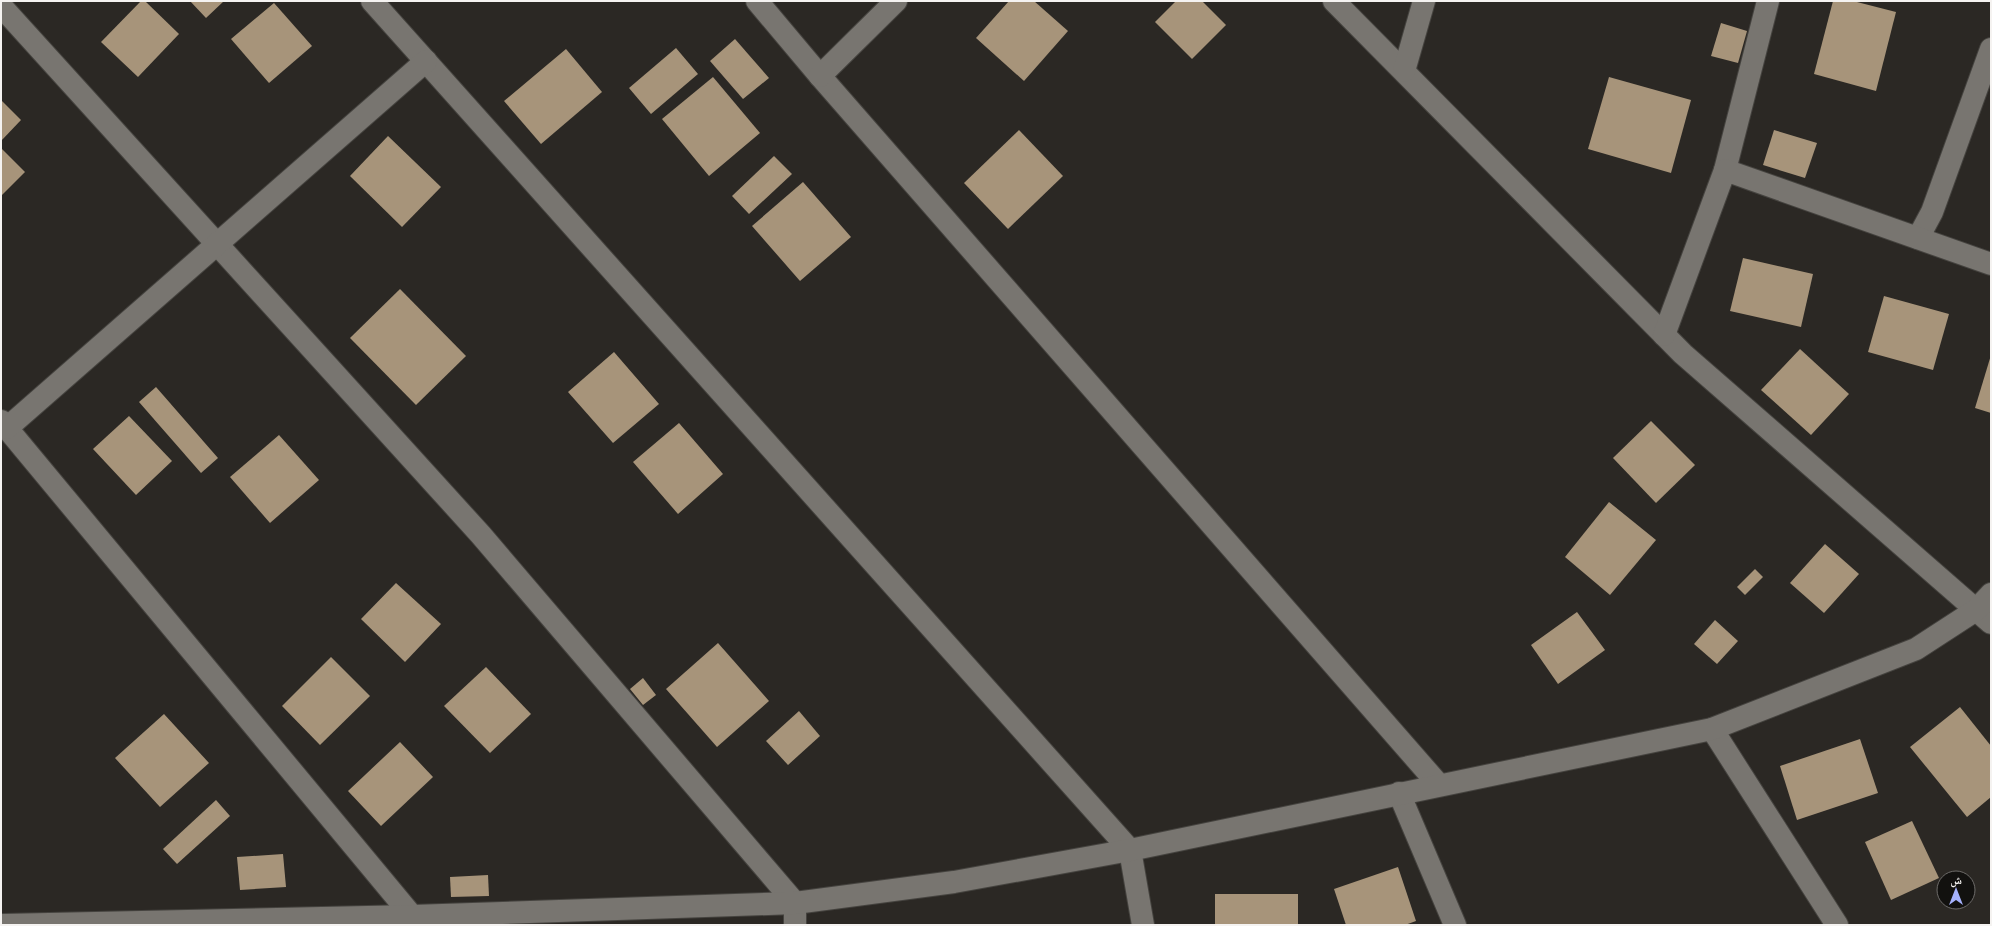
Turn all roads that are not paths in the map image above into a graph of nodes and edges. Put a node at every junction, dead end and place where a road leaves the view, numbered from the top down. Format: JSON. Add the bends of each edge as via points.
{"nodes":[{"id":1,"x":372,"y":1,"type":"edge"},
{"id":2,"x":757,"y":1,"type":"edge"},
{"id":3,"x":896,"y":1,"type":"edge"},
{"id":4,"x":1334,"y":1,"type":"edge"},
{"id":5,"x":1424,"y":1,"type":"edge"},
{"id":6,"x":1768,"y":1,"type":"edge"},
{"id":7,"x":5,"y":7,"type":"edge"},
{"id":8,"x":1991,"y":49,"type":"edge"},
{"id":9,"x":426,"y":61,"type":"junction"},
{"id":10,"x":1404,"y":71,"type":"junction"},
{"id":11,"x":820,"y":76,"type":"junction"},
{"id":12,"x":1725,"y":170,"type":"junction"},
{"id":13,"x":1918,"y":238,"type":"junction"},
{"id":14,"x":218,"y":245,"type":"junction"},
{"id":15,"x":1991,"y":264,"type":"edge"},
{"id":16,"x":1664,"y":335,"type":"junction"},
{"id":17,"x":4,"y":425,"type":"edge"},
{"id":18,"x":1991,"y":594,"type":"edge"},
{"id":19,"x":1983,"y":617,"type":"edge"},
{"id":20,"x":1712,"y":729,"type":"junction"},
{"id":21,"x":1439,"y":785,"type":"junction"},
{"id":22,"x":1399,"y":793,"type":"junction"},
{"id":23,"x":1130,"y":850,"type":"junction"},
{"id":24,"x":795,"y":903,"type":"junction"},
{"id":25,"x":412,"y":916,"type":"junction"},
{"id":26,"x":3,"y":925,"type":"edge"},
{"id":27,"x":796,"y":925,"type":"edge"},
{"id":28,"x":1144,"y":925,"type":"edge"},
{"id":29,"x":1455,"y":925,"type":"edge"},
{"id":30,"x":1837,"y":925,"type":"edge"}],
"edges":[{"from":1,"to":9,"type":"street"},
{"from":2,"to":11,"type":"street"},
{"from":3,"to":11,"type":"street"},
{"from":4,"to":10,"type":"street"},
{"from":5,"to":10,"type":"street"},
{"from":6,"to":12,"type":"street"},
{"from":7,"to":14,"type":"street"},
{"from":8,"to":13,"type":"street","via":[[1932,212]]},
{"from":9,"to":14,"type":"street"},
{"from":9,"to":23,"type":"street"},
{"from":10,"to":16,"type":"street"},
{"from":11,"to":21,"type":"street"},
{"from":12,"to":13,"type":"street"},
{"from":12,"to":16,"type":"street"},
{"from":13,"to":15,"type":"street"},
{"from":14,"to":17,"type":"street"},
{"from":14,"to":24,"type":"street","via":[[481,535]]},
{"from":16,"to":19,"type":"street"},
{"from":17,"to":25,"type":"street"},
{"from":18,"to":19,"type":"street"},
{"from":19,"to":20,"type":"street","via":[[1916,649]]},
{"from":20,"to":21,"type":"street"},
{"from":20,"to":30,"type":"street"},
{"from":21,"to":22,"type":"street"},
{"from":22,"to":23,"type":"street"},
{"from":22,"to":29,"type":"street"},
{"from":23,"to":24,"type":"street","via":[[954,882]]},
{"from":23,"to":28,"type":"street"},
{"from":24,"to":25,"type":"street"},
{"from":24,"to":27,"type":"street"},
{"from":25,"to":26,"type":"street"}]}
